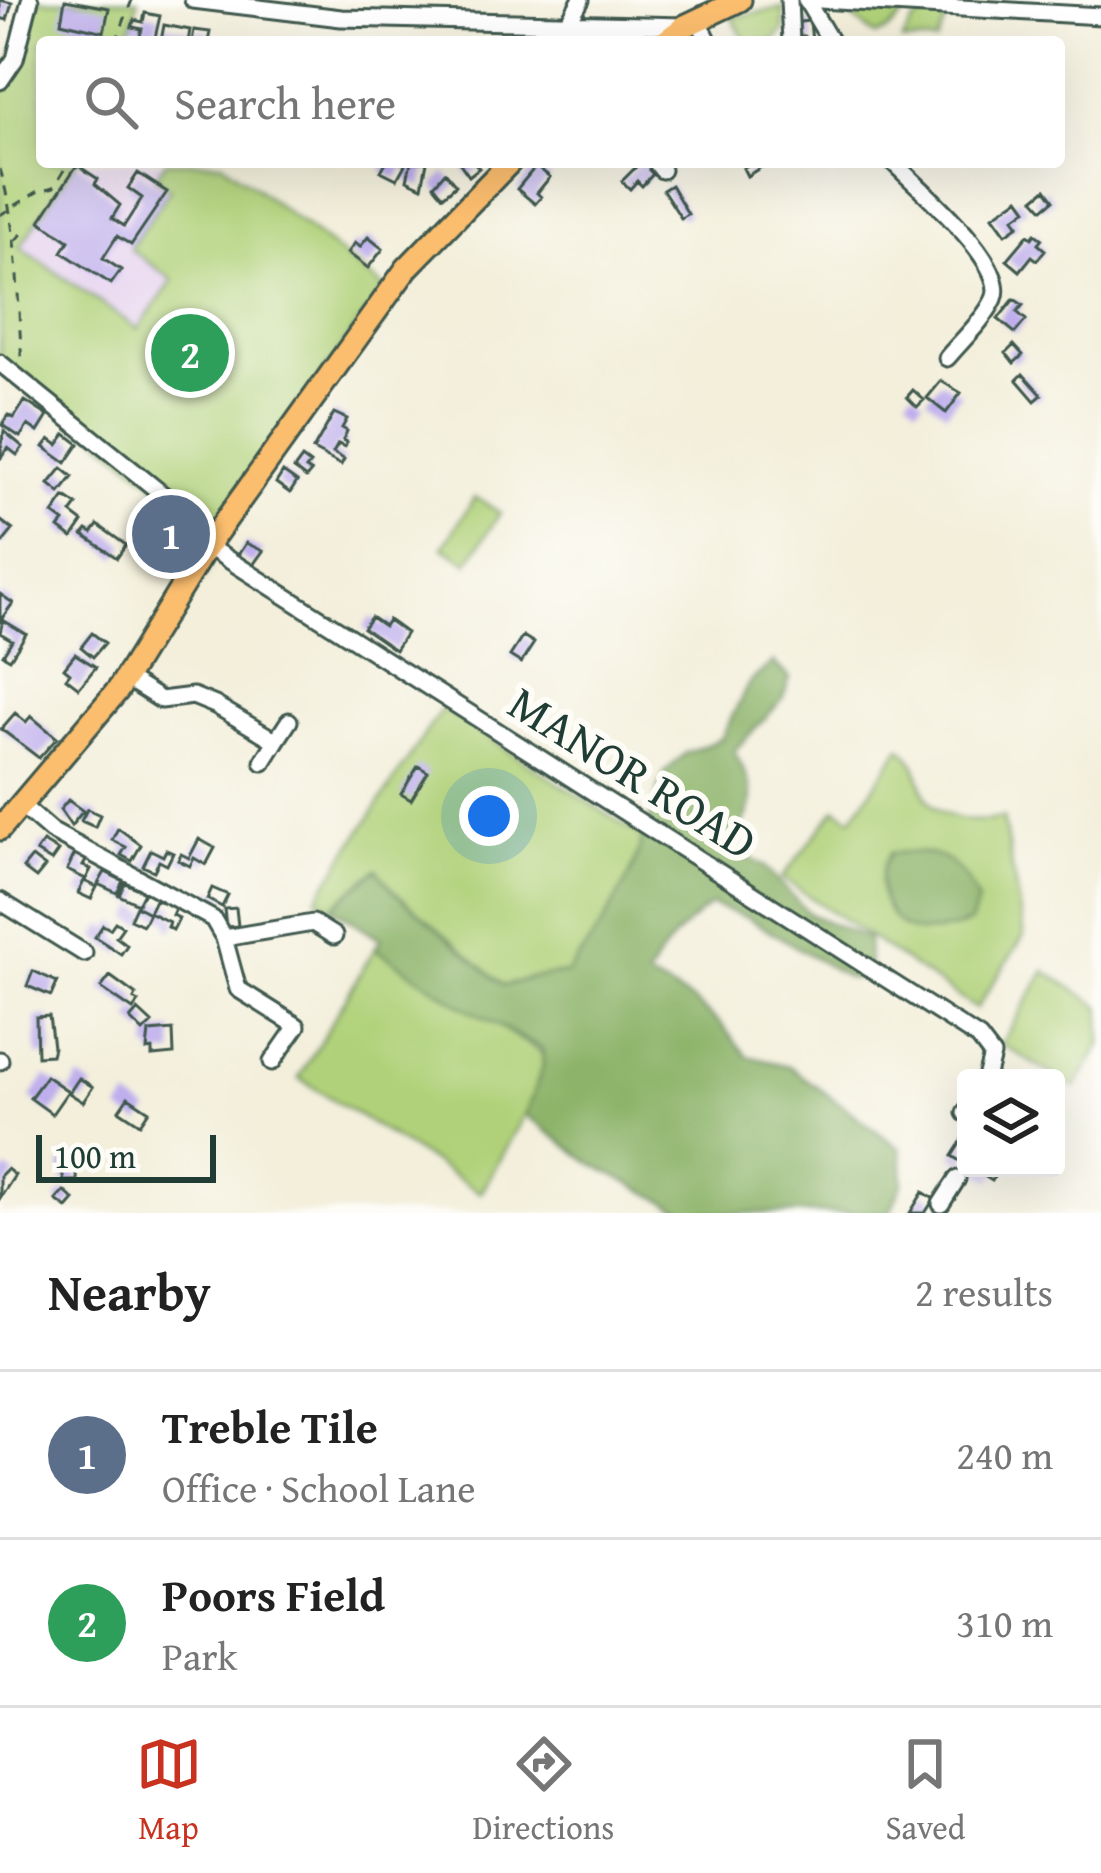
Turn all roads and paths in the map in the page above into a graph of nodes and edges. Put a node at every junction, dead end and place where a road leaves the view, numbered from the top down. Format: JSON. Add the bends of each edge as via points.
{"nodes":[{"id":1,"x":30,"y":0,"type":"edge"},
{"id":2,"x":131,"y":0,"type":"edge"},
{"id":3,"x":194,"y":0,"type":"edge"},
{"id":4,"x":581,"y":0,"type":"edge"},
{"id":5,"x":740,"y":0,"type":"edge"},
{"id":6,"x":789,"y":0,"type":"edge"},
{"id":7,"x":806,"y":0,"type":"edge"},
{"id":8,"x":824,"y":0,"type":"edge"},
{"id":9,"x":1101,"y":16,"type":"edge"},
{"id":10,"x":569,"y":21,"type":"junction"},
{"id":11,"x":692,"y":22,"type":"junction"},
{"id":12,"x":118,"y":36,"type":"edge"},
{"id":13,"x":672,"y":36,"type":"edge"},
{"id":14,"x":704,"y":36,"type":"edge"},
{"id":15,"x":791,"y":36,"type":"edge"},
{"id":16,"x":827,"y":36,"type":"edge"},
{"id":17,"x":0,"y":81,"type":"edge"},
{"id":18,"x":65,"y":168,"type":"edge"},
{"id":19,"x":504,"y":168,"type":"edge"},
{"id":20,"x":898,"y":168,"type":"edge"},
{"id":21,"x":0,"y":169,"type":"edge"},
{"id":22,"x":11,"y":208,"type":"junction"},
{"id":23,"x":0,"y":214,"type":"edge"},
{"id":24,"x":24,"y":231,"type":"dead end"},
{"id":25,"x":15,"y":242,"type":"junction"},
{"id":26,"x":947,"y":358,"type":"dead end"},
{"id":27,"x":0,"y":363,"type":"edge"},
{"id":28,"x":27,"y":385,"type":"junction"},
{"id":29,"x":210,"y":541,"type":"junction"},
{"id":30,"x":126,"y":678,"type":"junction"},
{"id":31,"x":289,"y":722,"type":"dead end"},
{"id":32,"x":276,"y":741,"type":"junction"},
{"id":33,"x":263,"y":762,"type":"dead end"},
{"id":34,"x":21,"y":805,"type":"junction"},
{"id":35,"x":0,"y":830,"type":"edge"},
{"id":36,"x":0,"y":902,"type":"edge"},
{"id":37,"x":334,"y":935,"type":"dead end"},
{"id":38,"x":224,"y":938,"type":"junction"},
{"id":39,"x":84,"y":953,"type":"dead end"},
{"id":40,"x":272,"y":1062,"type":"dead end"},
{"id":41,"x":988,"y":1069,"type":"edge"},
{"id":42,"x":957,"y":1179,"type":"dead end"},
{"id":43,"x":941,"y":1204,"type":"dead end"}],
"edges":[{"from":1,"to":17,"type":"street","via":[[15,59]]},
{"from":2,"to":12,"type":"path"},
{"from":3,"to":10,"type":"street","via":[[341,18]]},
{"from":4,"to":10,"type":"street"},
{"from":5,"to":11,"type":"main road"},
{"from":6,"to":15,"type":"street"},
{"from":7,"to":16,"type":"street"},
{"from":8,"to":9,"type":"street"},
{"from":10,"to":11,"type":"street"},
{"from":11,"to":13,"type":"main road"},
{"from":11,"to":14,"type":"street"},
{"from":18,"to":22,"type":"path","via":[[54,187]]},
{"from":19,"to":29,"type":"main road","via":[[406,268]]},
{"from":20,"to":26,"type":"street","via":[[976,246],[996,279],[993,302]]},
{"from":21,"to":22,"type":"path"},
{"from":22,"to":23,"type":"path"},
{"from":22,"to":25,"type":"path"},
{"from":24,"to":25,"type":"path"},
{"from":25,"to":28,"type":"path"},
{"from":27,"to":28,"type":"street"},
{"from":28,"to":29,"type":"street"},
{"from":29,"to":30,"type":"main road"},
{"from":29,"to":41,"type":"street","name":"MANOR ROAD","via":[[979,1038],[992,1055]]},
{"from":30,"to":32,"type":"street","via":[[161,700],[194,696]]},
{"from":30,"to":34,"type":"main road"},
{"from":31,"to":32,"type":"street"},
{"from":32,"to":33,"type":"street"},
{"from":34,"to":35,"type":"main road"},
{"from":34,"to":38,"type":"street","via":[[51,831],[201,910]]},
{"from":36,"to":39,"type":"street"},
{"from":37,"to":38,"type":"street","via":[[313,923]]},
{"from":38,"to":40,"type":"street","via":[[238,989],[297,1026]]},
{"from":42,"to":43,"type":"street"}]}
